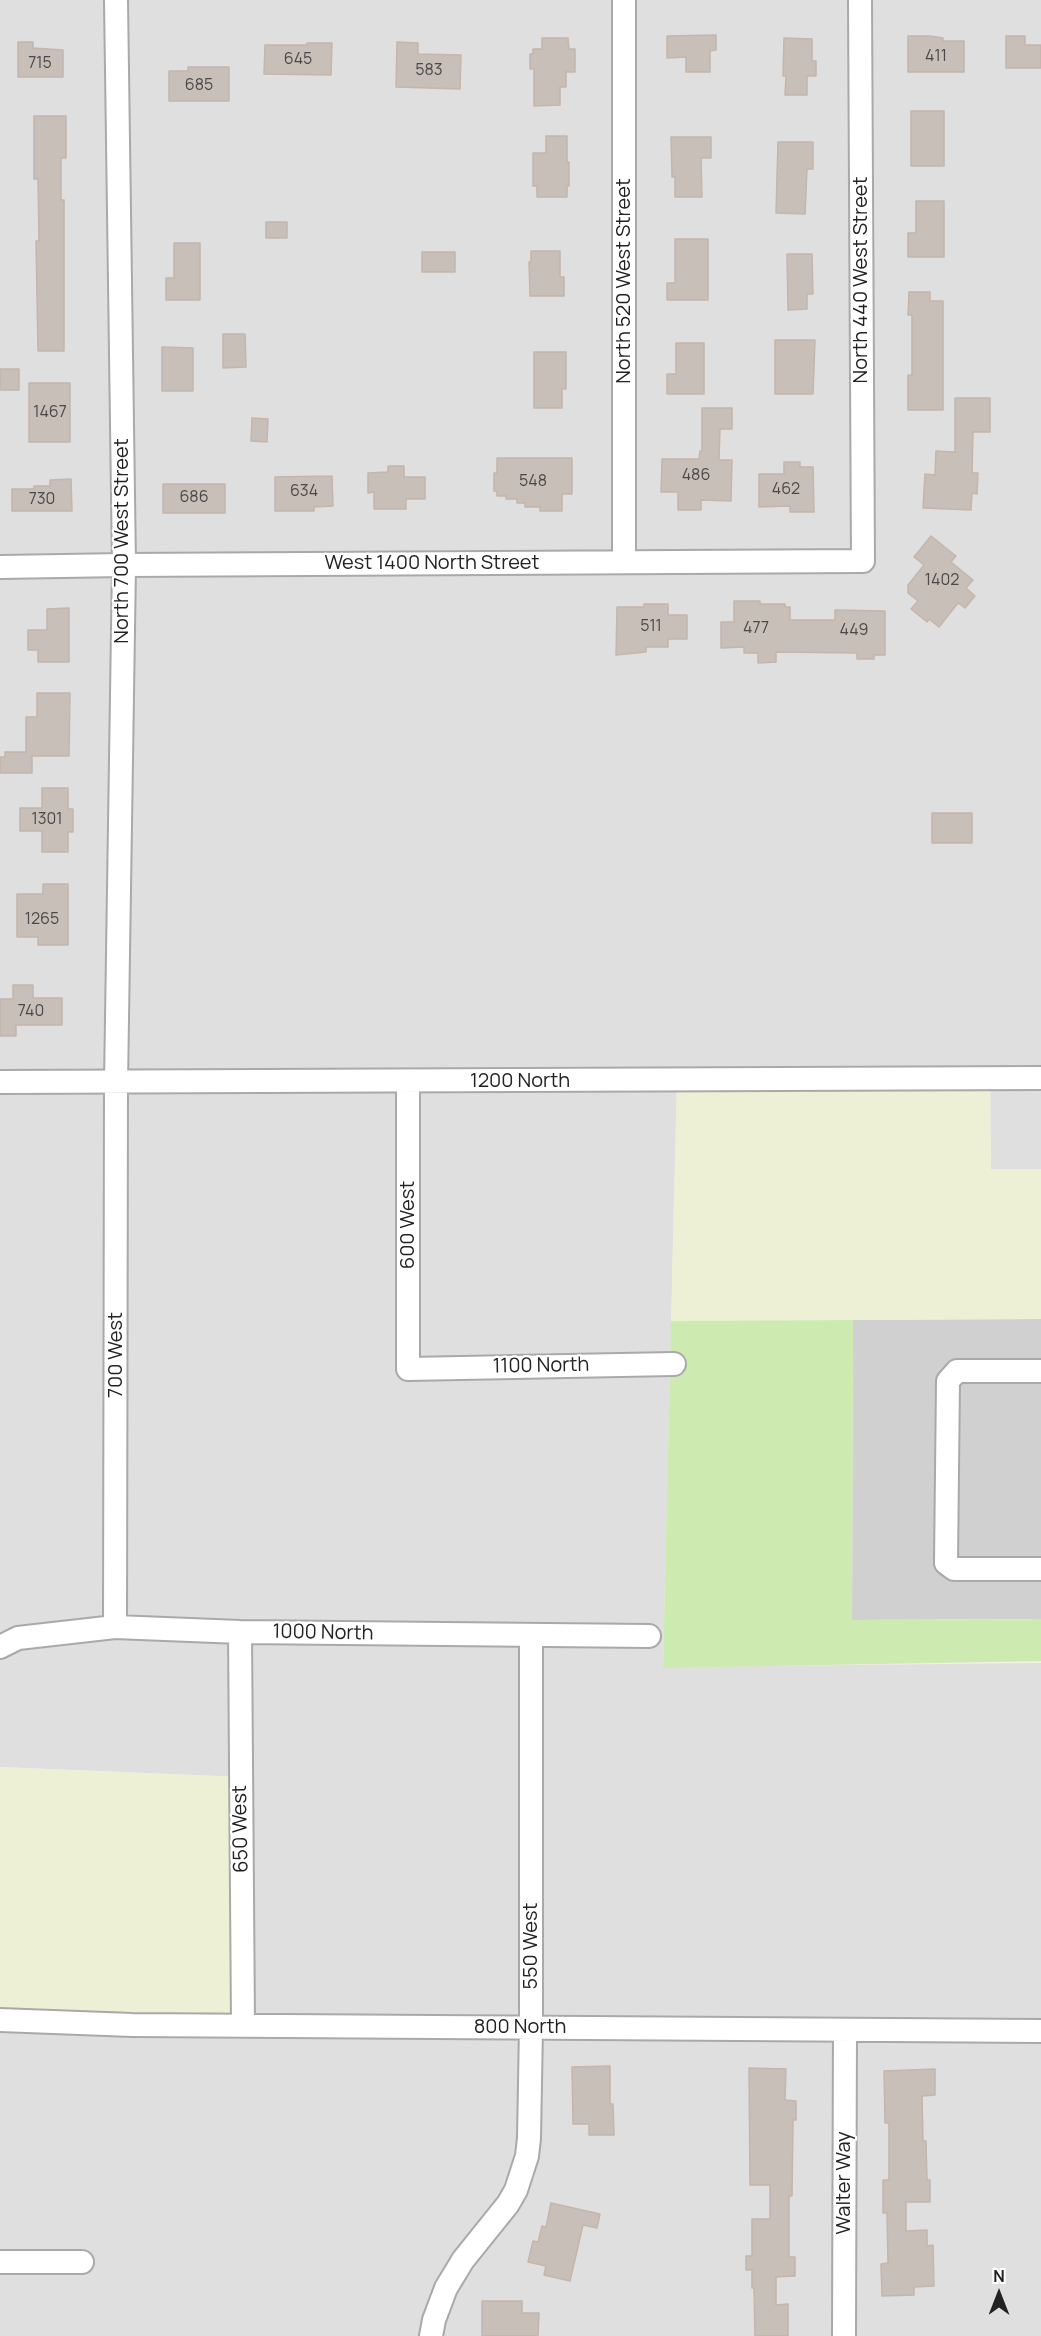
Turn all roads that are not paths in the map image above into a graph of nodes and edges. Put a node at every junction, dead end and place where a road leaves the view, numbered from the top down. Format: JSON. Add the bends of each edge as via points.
{"nodes":[{"id":1,"x":116,"y":0,"type":"edge"},
{"id":2,"x":624,"y":0,"type":"edge"},
{"id":3,"x":860,"y":0,"type":"edge"},
{"id":4,"x":863,"y":561,"type":"joint"},
{"id":5,"x":624,"y":562,"type":"junction"},
{"id":6,"x":124,"y":565,"type":"junction"},
{"id":7,"x":0,"y":567,"type":"edge"},
{"id":8,"x":1041,"y":1078,"type":"edge"},
{"id":9,"x":408,"y":1081,"type":"junction"},
{"id":10,"x":0,"y":1082,"type":"edge"},
{"id":11,"x":116,"y":1083,"type":"junction"},
{"id":12,"x":674,"y":1364,"type":"dead end"},
{"id":13,"x":408,"y":1369,"type":"joint"},
{"id":14,"x":1041,"y":1371,"type":"edge"},
{"id":15,"x":1041,"y":1569,"type":"edge"},
{"id":16,"x":115,"y":1628,"type":"junction"},
{"id":17,"x":240,"y":1632,"type":"junction"},
{"id":18,"x":531,"y":1636,"type":"junction"},
{"id":19,"x":649,"y":1636,"type":"dead end"},
{"id":20,"x":0,"y":1647,"type":"edge"},
{"id":21,"x":0,"y":2020,"type":"edge"},
{"id":22,"x":243,"y":2025,"type":"junction"},
{"id":23,"x":531,"y":2027,"type":"junction"},
{"id":24,"x":845,"y":2030,"type":"junction"},
{"id":25,"x":1041,"y":2031,"type":"edge"},
{"id":26,"x":0,"y":2262,"type":"edge"},
{"id":27,"x":82,"y":2262,"type":"dead end"},
{"id":28,"x":431,"y":2336,"type":"edge"},
{"id":29,"x":844,"y":2336,"type":"edge"}],
"edges":[{"from":1,"to":6,"type":"street","name":"North 700 West Street"},
{"from":2,"to":5,"type":"street","name":"North 520 West Street"},
{"from":3,"to":4,"type":"street","name":"North 440 West Street"},
{"from":4,"to":5,"type":"street","name":"West 1400 North Street"},
{"from":5,"to":6,"type":"street","name":"West 1400 North Street"},
{"from":6,"to":7,"type":"street","name":"West 1400 North Street"},
{"from":6,"to":11,"type":"street","name":"North 700 West Street"},
{"from":8,"to":9,"type":"street","name":"1200 North"},
{"from":9,"to":11,"type":"street","name":"1200 North"},
{"from":9,"to":13,"type":"street","name":"600 West"},
{"from":10,"to":11,"type":"street","name":"1200 North"},
{"from":11,"to":16,"type":"street","name":"700 West"},
{"from":12,"to":13,"type":"street","name":"1100 North"},
{"from":14,"to":15,"type":"street","via":[[957,1371],[948,1381],[946,1563],[954,1569]]},
{"from":16,"to":17,"type":"street","name":"1000 North"},
{"from":16,"to":20,"type":"street","name":"1000 North","via":[[18,1638]]},
{"from":17,"to":18,"type":"street","name":"1000 North"},
{"from":17,"to":22,"type":"street","name":"650 West"},
{"from":18,"to":19,"type":"street","name":"1000 North"},
{"from":18,"to":23,"type":"street","name":"550 West"},
{"from":21,"to":22,"type":"street","name":"800 North"},
{"from":22,"to":23,"type":"street","name":"800 North"},
{"from":23,"to":24,"type":"street","name":"800 North"},
{"from":23,"to":28,"type":"street","name":"550 West","via":[[529,2138],[522,2174],[499,2217],[453,2274]]},
{"from":24,"to":25,"type":"street","name":"800 North"},
{"from":24,"to":29,"type":"street","name":"Walter Way"},
{"from":26,"to":27,"type":"street"}]}
